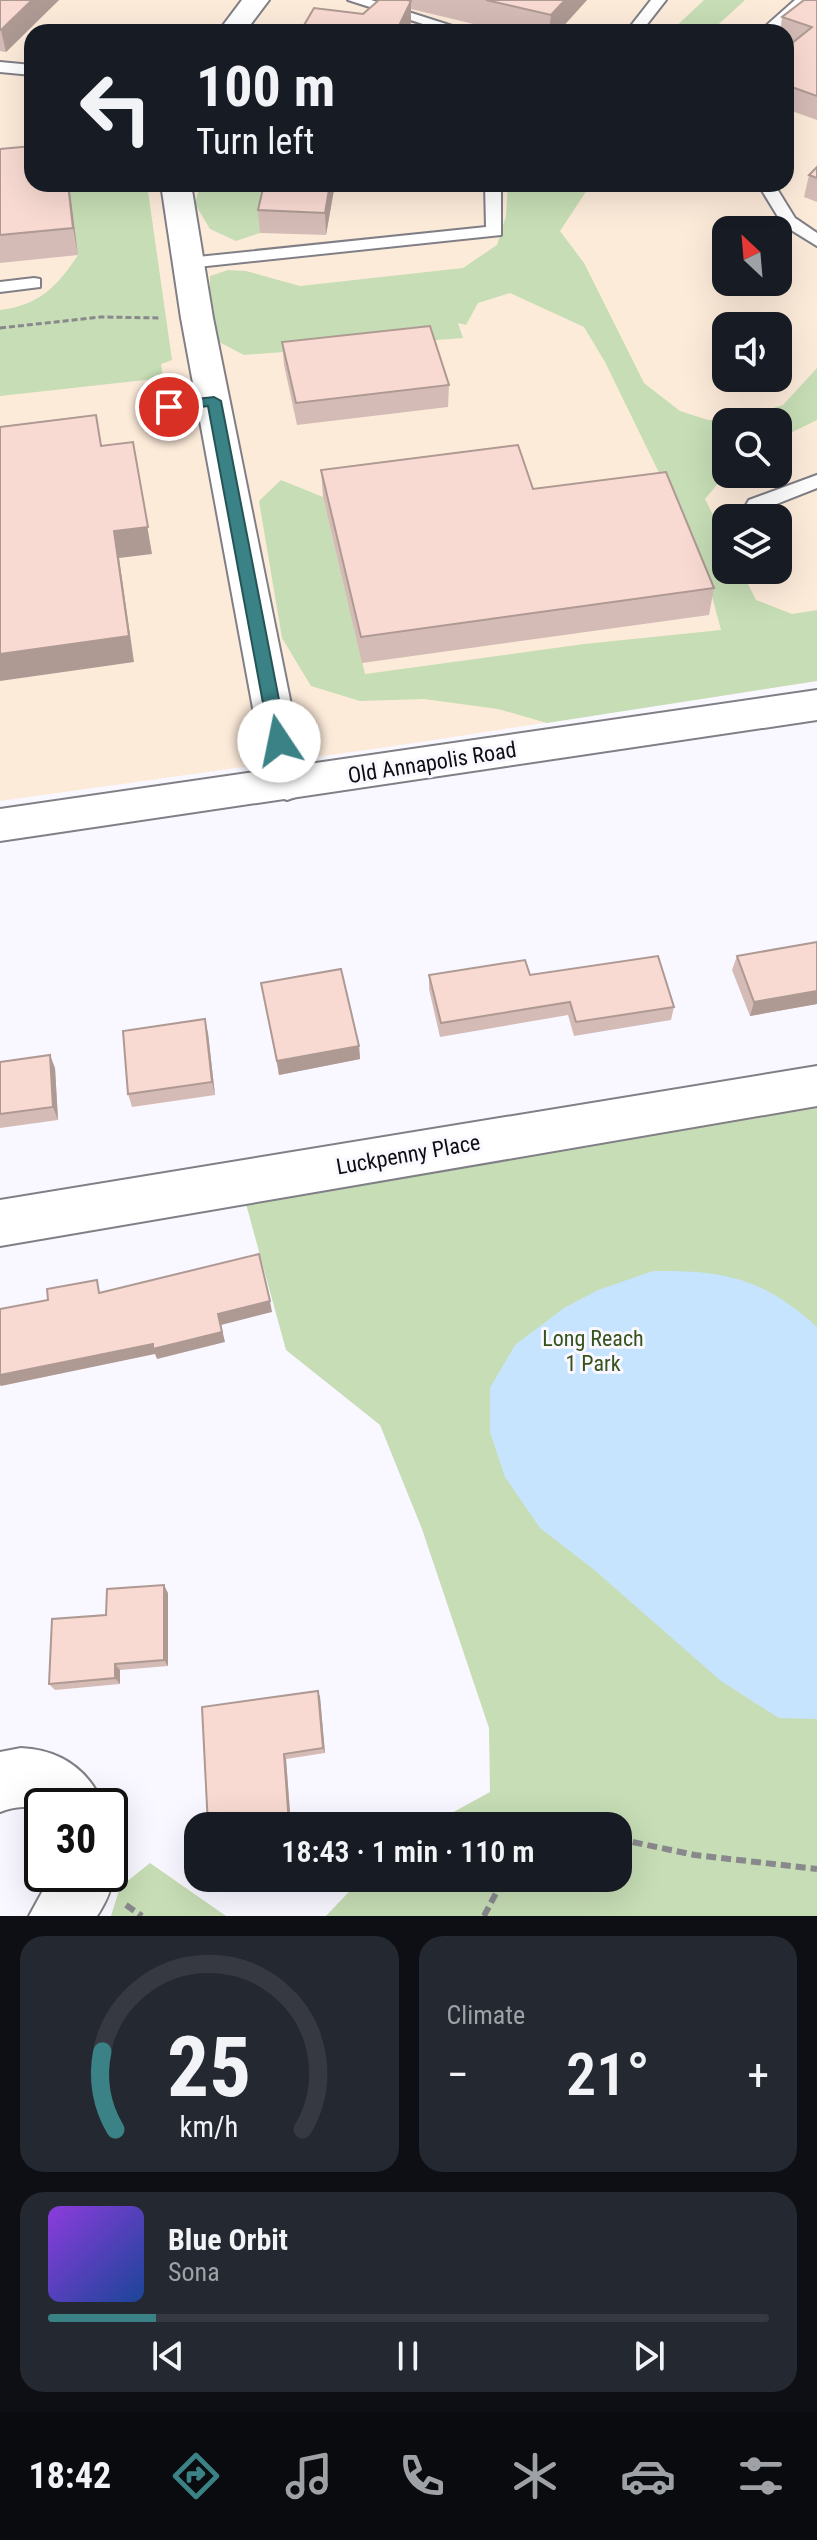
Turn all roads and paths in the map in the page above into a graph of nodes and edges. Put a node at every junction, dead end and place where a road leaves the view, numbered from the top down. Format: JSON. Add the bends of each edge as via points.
{"nodes":[{"id":1,"x":256,"y":0,"type":"edge"},
{"id":2,"x":355,"y":0,"type":"edge"},
{"id":3,"x":659,"y":0,"type":"edge"},
{"id":4,"x":804,"y":0,"type":"edge"},
{"id":5,"x":237,"y":24,"type":"edge"},
{"id":6,"x":437,"y":24,"type":"edge"},
{"id":7,"x":640,"y":24,"type":"edge"},
{"id":8,"x":776,"y":24,"type":"edge"},
{"id":9,"x":0,"y":67,"type":"edge"},
{"id":10,"x":24,"y":69,"type":"edge"},
{"id":11,"x":177,"y":192,"type":"edge"},
{"id":12,"x":493,"y":192,"type":"edge"},
{"id":13,"x":771,"y":192,"type":"edge"},
{"id":14,"x":817,"y":241,"type":"edge"},
{"id":15,"x":188,"y":263,"type":"junction"},
{"id":16,"x":34,"y":283,"type":"dead end"},
{"id":17,"x":0,"y":287,"type":"edge"},
{"id":18,"x":197,"y":318,"type":"junction"},
{"id":19,"x":0,"y":328,"type":"edge"},
{"id":20,"x":214,"y":401,"type":"junction"},
{"id":21,"x":147,"y":410,"type":"dead end"},
{"id":22,"x":817,"y":481,"type":"edge"},
{"id":23,"x":759,"y":504,"type":"edge"},
{"id":24,"x":817,"y":705,"type":"edge"},
{"id":25,"x":287,"y":784,"type":"junction"},
{"id":26,"x":0,"y":825,"type":"edge"},
{"id":27,"x":817,"y":1086,"type":"edge"},
{"id":28,"x":0,"y":1223,"type":"edge"},
{"id":29,"x":0,"y":1782,"type":"edge"},
{"id":30,"x":55,"y":1788,"type":"edge"},
{"id":31,"x":632,"y":1842,"type":"edge"},
{"id":32,"x":817,"y":1869,"type":"edge"},
{"id":33,"x":77,"y":1892,"type":"edge"},
{"id":34,"x":497,"y":1892,"type":"edge"},
{"id":35,"x":60,"y":1916,"type":"edge"},
{"id":36,"x":484,"y":1916,"type":"edge"}],
"edges":[{"from":1,"to":5,"type":"street"},
{"from":2,"to":6,"type":"lane"},
{"from":3,"to":7,"type":"lane"},
{"from":4,"to":8,"type":"lane"},
{"from":9,"to":10,"type":"lane"},
{"from":11,"to":15,"type":"street"},
{"from":12,"to":15,"type":"lane","via":[[495,231]]},
{"from":13,"to":14,"type":"lane","via":[[789,221]]},
{"from":15,"to":18,"type":"street"},
{"from":16,"to":17,"type":"lane"},
{"from":18,"to":19,"type":"path","via":[[101,317]]},
{"from":18,"to":20,"type":"street"},
{"from":20,"to":21,"type":"lane"},
{"from":20,"to":25,"type":"street"},
{"from":22,"to":23,"type":"lane"},
{"from":24,"to":25,"type":"street","name":"Old Annapolis Road"},
{"from":25,"to":26,"type":"street","name":"Old Annapolis Road"},
{"from":27,"to":28,"type":"street","name":"Luckpenny Place"},
{"from":29,"to":30,"type":"street","via":[[12,1777],[48,1781]]},
{"from":31,"to":32,"type":"path"},
{"from":33,"to":35,"type":"street"},
{"from":34,"to":36,"type":"path"}]}
